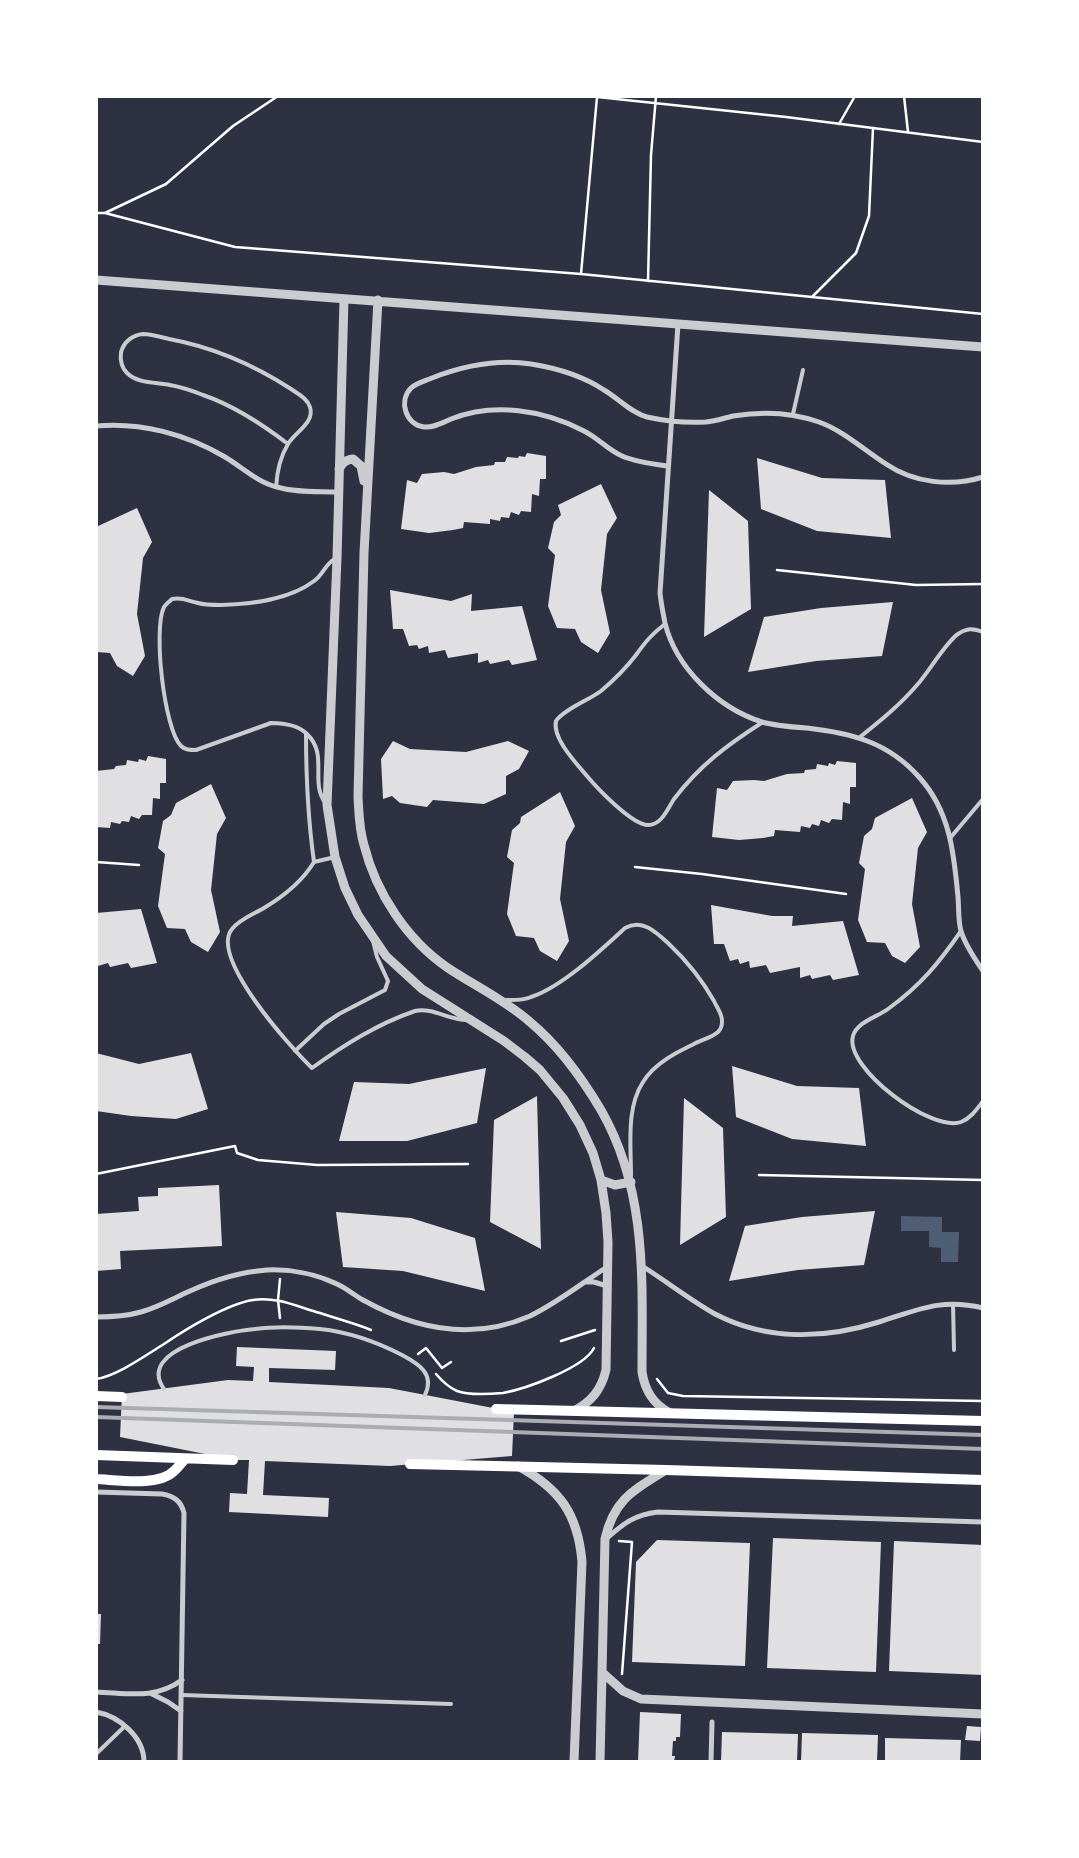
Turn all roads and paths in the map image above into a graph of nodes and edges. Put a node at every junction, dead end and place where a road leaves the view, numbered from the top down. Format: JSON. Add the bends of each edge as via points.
{"nodes":[{"id":1,"x":278,"y":96,"type":"edge"},
{"id":2,"x":588,"y":96,"type":"edge"},
{"id":3,"x":656,"y":96,"type":"edge"},
{"id":4,"x":855,"y":96,"type":"edge"},
{"id":5,"x":904,"y":96,"type":"edge"},
{"id":6,"x":597,"y":97,"type":"edge"},
{"id":7,"x":656,"y":103,"type":"junction"},
{"id":8,"x":839,"y":124,"type":"junction"},
{"id":9,"x":873,"y":128,"type":"junction"},
{"id":10,"x":908,"y":132,"type":"junction"},
{"id":11,"x":983,"y":142,"type":"edge"},
{"id":12,"x":96,"y":213,"type":"edge"},
{"id":13,"x":105,"y":213,"type":"junction"},
{"id":14,"x":581,"y":274,"type":"junction"},
{"id":15,"x":96,"y":280,"type":"edge"},
{"id":16,"x":648,"y":281,"type":"junction"},
{"id":17,"x":812,"y":297,"type":"junction"},
{"id":18,"x":344,"y":299,"type":"junction"},
{"id":19,"x":378,"y":300,"type":"junction"},
{"id":20,"x":983,"y":314,"type":"edge"},
{"id":21,"x":678,"y":324,"type":"junction"},
{"id":22,"x":983,"y":347,"type":"edge"},
{"id":23,"x":803,"y":370,"type":"dead end"},
{"id":24,"x":793,"y":414,"type":"junction"},
{"id":25,"x":671,"y":420,"type":"junction"},
{"id":26,"x":96,"y":426,"type":"edge"},
{"id":27,"x":288,"y":444,"type":"junction"},
{"id":28,"x":667,"y":466,"type":"junction"},
{"id":29,"x":339,"y":470,"type":"junction"},
{"id":30,"x":983,"y":477,"type":"edge"},
{"id":31,"x":276,"y":487,"type":"junction"},
{"id":32,"x":338,"y":492,"type":"junction"},
{"id":33,"x":367,"y":496,"type":"junction"},
{"id":34,"x":337,"y":558,"type":"junction"},
{"id":35,"x":776,"y":570,"type":"dead end"},
{"id":36,"x":983,"y":584,"type":"edge"},
{"id":37,"x":665,"y":624,"type":"junction"},
{"id":38,"x":983,"y":632,"type":"edge"},
{"id":39,"x":763,"y":722,"type":"junction"},
{"id":40,"x":306,"y":733,"type":"junction"},
{"id":41,"x":860,"y":737,"type":"junction"},
{"id":42,"x":983,"y":799,"type":"edge"},
{"id":43,"x":327,"y":805,"type":"junction"},
{"id":44,"x":951,"y":837,"type":"junction"},
{"id":45,"x":335,"y":857,"type":"junction"},
{"id":46,"x":96,"y":862,"type":"edge"},
{"id":47,"x":314,"y":862,"type":"junction"},
{"id":48,"x":139,"y":865,"type":"dead end"},
{"id":49,"x":636,"y":867,"type":"dead end"},
{"id":50,"x":846,"y":894,"type":"dead end"},
{"id":51,"x":961,"y":931,"type":"junction"},
{"id":52,"x":372,"y":936,"type":"junction"},
{"id":53,"x":983,"y":971,"type":"edge"},
{"id":54,"x":499,"y":999,"type":"junction"},
{"id":55,"x":470,"y":1020,"type":"junction"},
{"id":56,"x":295,"y":1051,"type":"junction"},
{"id":57,"x":983,"y":1101,"type":"edge"},
{"id":58,"x":468,"y":1164,"type":"dead end"},
{"id":59,"x":96,"y":1174,"type":"edge"},
{"id":60,"x":759,"y":1175,"type":"dead end"},
{"id":61,"x":601,"y":1180,"type":"junction"},
{"id":62,"x":983,"y":1180,"type":"edge"},
{"id":63,"x":631,"y":1182,"type":"junction"},
{"id":64,"x":607,"y":1266,"type":"junction"},
{"id":65,"x":642,"y":1266,"type":"junction"},
{"id":66,"x":281,"y":1270,"type":"junction"},
{"id":67,"x":582,"y":1283,"type":"junction"},
{"id":68,"x":606,"y":1286,"type":"junction"},
{"id":69,"x":953,"y":1304,"type":"junction"},
{"id":70,"x":983,"y":1308,"type":"edge"},
{"id":71,"x":96,"y":1317,"type":"edge"},
{"id":72,"x":281,"y":1327,"type":"junction"},
{"id":73,"x":606,"y":1328,"type":"junction"},
{"id":74,"x":561,"y":1341,"type":"dead end"},
{"id":75,"x":954,"y":1350,"type":"dead end"},
{"id":76,"x":412,"y":1360,"type":"junction"},
{"id":77,"x":451,"y":1362,"type":"dead end"},
{"id":78,"x":654,"y":1374,"type":"dead end"},
{"id":79,"x":164,"y":1389,"type":"dead end"},
{"id":80,"x":424,"y":1395,"type":"dead end"},
{"id":81,"x":96,"y":1396,"type":"edge"},
{"id":82,"x":122,"y":1397,"type":"dead end"},
{"id":83,"x":983,"y":1401,"type":"edge"},
{"id":84,"x":496,"y":1408,"type":"dead end"},
{"id":85,"x":574,"y":1411,"type":"junction"},
{"id":86,"x":672,"y":1414,"type":"junction"},
{"id":87,"x":983,"y":1422,"type":"edge"},
{"id":88,"x":96,"y":1455,"type":"edge"},
{"id":89,"x":185,"y":1459,"type":"junction"},
{"id":90,"x":233,"y":1460,"type":"dead end"},
{"id":91,"x":410,"y":1464,"type":"dead end"},
{"id":92,"x":518,"y":1466,"type":"junction"},
{"id":93,"x":666,"y":1470,"type":"junction"},
{"id":94,"x":96,"y":1479,"type":"edge"},
{"id":95,"x":983,"y":1480,"type":"edge"},
{"id":96,"x":96,"y":1492,"type":"edge"},
{"id":97,"x":983,"y":1522,"type":"edge"},
{"id":98,"x":606,"y":1539,"type":"junction"},
{"id":99,"x":622,"y":1669,"type":"dead end"},
{"id":100,"x":603,"y":1673,"type":"junction"},
{"id":101,"x":182,"y":1680,"type":"junction"},
{"id":102,"x":96,"y":1692,"type":"edge"},
{"id":103,"x":152,"y":1694,"type":"junction"},
{"id":104,"x":182,"y":1695,"type":"junction"},
{"id":105,"x":451,"y":1704,"type":"dead end"},
{"id":106,"x":181,"y":1711,"type":"junction"},
{"id":107,"x":96,"y":1712,"type":"edge"},
{"id":108,"x":983,"y":1714,"type":"edge"},
{"id":109,"x":712,"y":1722,"type":"dead end"},
{"id":110,"x":125,"y":1726,"type":"junction"},
{"id":111,"x":96,"y":1754,"type":"edge"},
{"id":112,"x":144,"y":1762,"type":"edge"},
{"id":113,"x":180,"y":1762,"type":"edge"},
{"id":114,"x":574,"y":1762,"type":"edge"},
{"id":115,"x":600,"y":1762,"type":"edge"},
{"id":116,"x":711,"y":1762,"type":"edge"}],
"edges":[{"from":1,"to":13,"type":"path","via":[[233,126],[166,184]]},
{"from":2,"to":6,"type":"path"},
{"from":3,"to":7,"type":"path"},
{"from":4,"to":8,"type":"path"},
{"from":5,"to":10,"type":"path"},
{"from":6,"to":7,"type":"path"},
{"from":6,"to":14,"type":"path"},
{"from":7,"to":8,"type":"path"},
{"from":7,"to":16,"type":"path","via":[[651,155]]},
{"from":8,"to":9,"type":"path"},
{"from":9,"to":10,"type":"path"},
{"from":9,"to":17,"type":"path","via":[[869,216],[856,253]]},
{"from":10,"to":11,"type":"path"},
{"from":12,"to":13,"type":"path"},
{"from":13,"to":14,"type":"path","via":[[235,247]]},
{"from":14,"to":16,"type":"path"},
{"from":15,"to":18,"type":"street"},
{"from":16,"to":17,"type":"path"},
{"from":17,"to":20,"type":"path"},
{"from":18,"to":19,"type":"street"},
{"from":18,"to":29,"type":"street"},
{"from":19,"to":21,"type":"street"},
{"from":19,"to":33,"type":"street"},
{"from":21,"to":22,"type":"street"},
{"from":21,"to":25,"type":"street"},
{"from":23,"to":24,"type":"lane"},
{"from":24,"to":25,"type":"street","via":[[753,413],[705,422]]},
{"from":24,"to":30,"type":"street","via":[[844,434],[888,466],[922,480],[947,483]]},
{"from":25,"to":28,"type":"street"},
{"from":25,"to":28,"type":"street","via":[[645,417],[602,388],[567,373],[530,364],[492,363],[454,369],[410,389],[404,407],[414,423],[423,427],[433,427],[484,411],[537,413],[587,433],[625,458]]},
{"from":26,"to":31,"type":"street","via":[[137,426],[183,437]]},
{"from":27,"to":27,"type":"lane","via":[[306,424],[310,406],[275,379],[222,354],[183,341],[142,334],[134,336],[122,348],[122,364],[132,377],[204,395],[262,424]]},
{"from":27,"to":31,"type":"lane","via":[[281,457]]},
{"from":28,"to":37,"type":"street","via":[[660,593]]},
{"from":29,"to":32,"type":"street"},
{"from":29,"to":33,"type":"street","via":[[348,460],[357,462],[363,473]]},
{"from":31,"to":32,"type":"street"},
{"from":32,"to":34,"type":"street"},
{"from":33,"to":54,"type":"street","via":[[358,797],[364,846],[385,897],[421,946],[445,966]]},
{"from":34,"to":40,"type":"lane","via":[[312,583],[280,597],[220,605],[199,604],[179,598],[167,603],[163,609],[160,635],[163,687],[171,724],[180,745],[196,750],[271,722],[284,723]]},
{"from":34,"to":43,"type":"street"},
{"from":35,"to":36,"type":"path","via":[[916,585]]},
{"from":37,"to":39,"type":"street","via":[[674,647],[704,688],[729,707]]},
{"from":37,"to":39,"type":"lane","via":[[650,635],[612,681],[556,721],[562,744],[611,801],[642,824],[655,824],[708,762],[728,744]]},
{"from":38,"to":41,"type":"lane","via":[[974,628],[956,635],[916,686],[889,714]]},
{"from":39,"to":41,"type":"street"},
{"from":40,"to":43,"type":"lane","via":[[317,747],[319,791]]},
{"from":40,"to":47,"type":"lane","via":[[306,780]]},
{"from":41,"to":44,"type":"street","via":[[902,760],[919,776],[944,814]]},
{"from":42,"to":44,"type":"lane"},
{"from":43,"to":45,"type":"street"},
{"from":44,"to":51,"type":"street"},
{"from":45,"to":47,"type":"lane"},
{"from":45,"to":52,"type":"street","via":[[345,888]]},
{"from":46,"to":48,"type":"path"},
{"from":47,"to":56,"type":"lane","via":[[296,884],[239,922],[227,940],[229,951],[257,1004]]},
{"from":49,"to":50,"type":"path"},
{"from":51,"to":53,"type":"street"},
{"from":51,"to":57,"type":"lane","via":[[923,981],[858,1028],[852,1043],[854,1051],[876,1080],[917,1111],[950,1123],[960,1122]]},
{"from":52,"to":55,"type":"street","via":[[386,956],[422,988]]},
{"from":52,"to":56,"type":"lane","via":[[388,986],[324,1024]]},
{"from":54,"to":63,"type":"street","via":[[530,1022],[581,1079],[602,1111]]},
{"from":54,"to":63,"type":"lane","via":[[515,1001],[545,990],[580,967],[630,925],[647,927],[695,971],[722,1016],[721,1028],[714,1035],[675,1054],[642,1082],[632,1115]]},
{"from":55,"to":56,"type":"lane","via":[[415,1011],[363,1034],[312,1068]]},
{"from":55,"to":61,"type":"street","via":[[504,1041],[540,1070],[563,1098],[593,1153]]},
{"from":58,"to":59,"type":"path","via":[[300,1165],[258,1160],[237,1153],[235,1146]]},
{"from":60,"to":62,"type":"path"},
{"from":61,"to":63,"type":"street","via":[[615,1185]]},
{"from":61,"to":64,"type":"street","via":[[606,1213]]},
{"from":63,"to":65,"type":"street"},
{"from":64,"to":67,"type":"street"},
{"from":64,"to":68,"type":"street"},
{"from":65,"to":69,"type":"street","via":[[716,1314],[747,1327],[780,1334],[814,1336],[847,1332],[929,1306]]},
{"from":65,"to":86,"type":"street","via":[[644,1383],[655,1402]]},
{"from":66,"to":67,"type":"street","via":[[316,1276],[338,1284],[385,1312],[411,1321],[457,1330],[513,1322],[548,1306]]},
{"from":66,"to":71,"type":"street","via":[[226,1278],[140,1313]]},
{"from":66,"to":72,"type":"path","via":[[278,1300]]},
{"from":67,"to":68,"type":"street"},
{"from":68,"to":73,"type":"street"},
{"from":69,"to":70,"type":"street"},
{"from":69,"to":75,"type":"lane"},
{"from":72,"to":76,"type":"lane","via":[[320,1329],[354,1336]]},
{"from":72,"to":79,"type":"lane","via":[[228,1333],[200,1340],[174,1352],[164,1359],[159,1371]]},
{"from":73,"to":74,"type":"path"},
{"from":73,"to":85,"type":"street","via":[[603,1381],[592,1399]]},
{"from":76,"to":77,"type":"path","via":[[426,1348],[442,1368]]},
{"from":76,"to":80,"type":"lane","via":[[427,1374],[428,1387]]},
{"from":78,"to":83,"type":"path","via":[[668,1393],[683,1396]]},
{"from":81,"to":82,"type":"main road"},
{"from":84,"to":85,"type":"main road"},
{"from":85,"to":86,"type":"main road"},
{"from":86,"to":87,"type":"main road"},
{"from":88,"to":89,"type":"main road"},
{"from":89,"to":90,"type":"main road"},
{"from":89,"to":94,"type":"main road","via":[[174,1472],[163,1478],[149,1481]]},
{"from":91,"to":92,"type":"main road"},
{"from":92,"to":93,"type":"main road"},
{"from":92,"to":114,"type":"street","via":[[553,1489],[575,1522],[580,1542],[582,1562]]},
{"from":93,"to":95,"type":"main road"},
{"from":93,"to":98,"type":"street","via":[[624,1499],[614,1512]]},
{"from":96,"to":101,"type":"street","via":[[170,1495],[182,1505]]},
{"from":97,"to":98,"type":"street","via":[[658,1512],[642,1514]]},
{"from":98,"to":99,"type":"path","via":[[632,1542]]},
{"from":98,"to":100,"type":"street"},
{"from":100,"to":108,"type":"street","via":[[623,1690],[641,1699]]},
{"from":100,"to":115,"type":"street"},
{"from":101,"to":103,"type":"street","via":[[169,1689]]},
{"from":101,"to":104,"type":"street"},
{"from":102,"to":103,"type":"street"},
{"from":103,"to":106,"type":"street"},
{"from":104,"to":105,"type":"lane"},
{"from":104,"to":106,"type":"street"},
{"from":106,"to":113,"type":"street"},
{"from":107,"to":110,"type":"street","via":[[113,1717]]},
{"from":109,"to":116,"type":"street"},
{"from":110,"to":111,"type":"lane"},
{"from":110,"to":112,"type":"street","via":[[141,1748]]}]}
